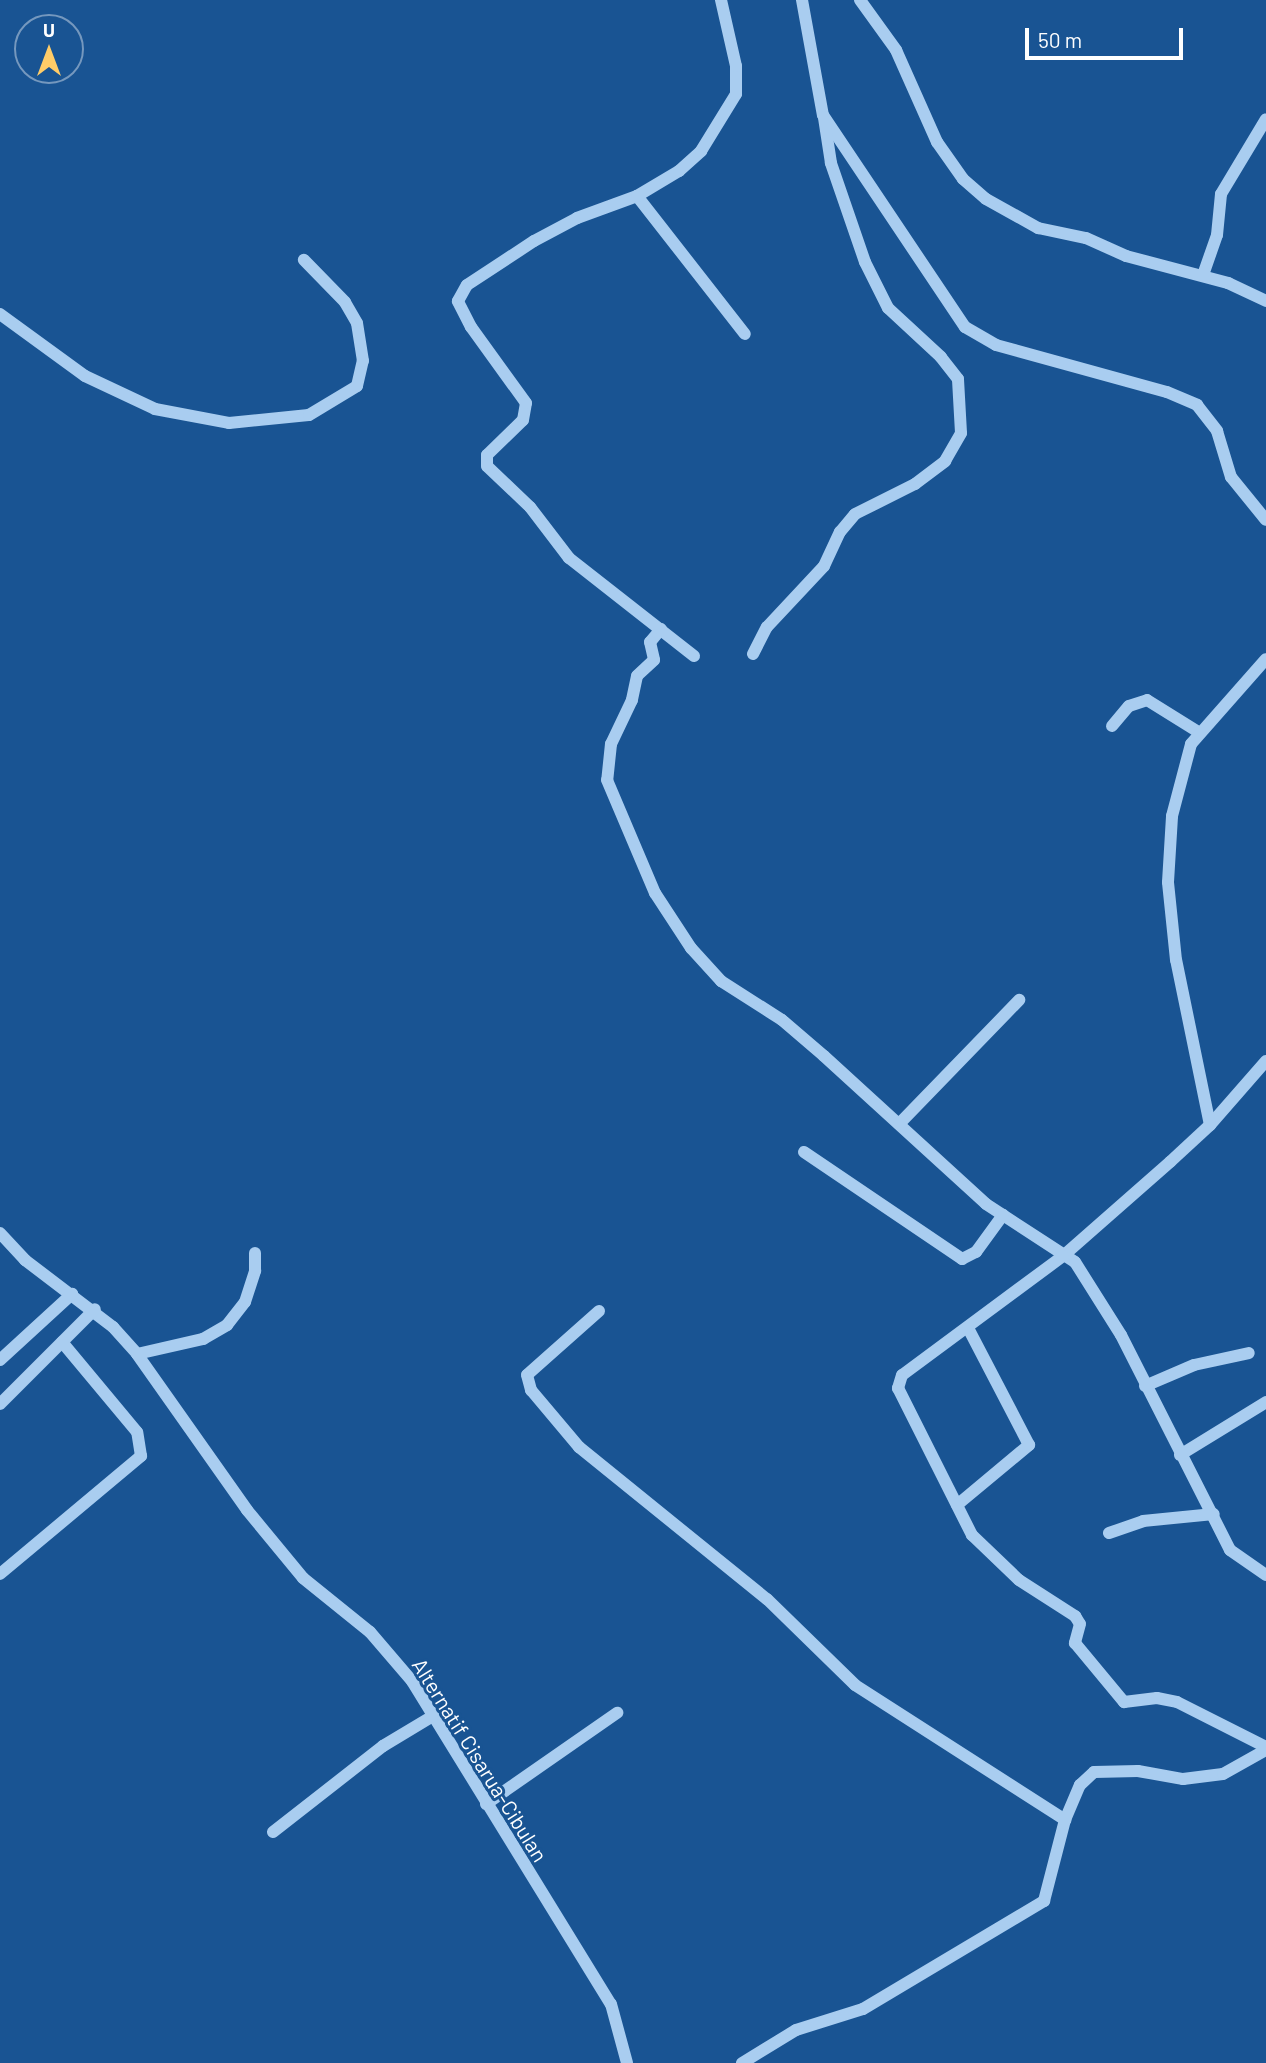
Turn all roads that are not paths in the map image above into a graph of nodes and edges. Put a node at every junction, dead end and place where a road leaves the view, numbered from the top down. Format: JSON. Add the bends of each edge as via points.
{"nodes":[{"id":1,"x":720,"y":0,"type":"edge"},
{"id":2,"x":802,"y":0,"type":"edge"},
{"id":3,"x":860,"y":0,"type":"edge"},
{"id":4,"x":823,"y":114,"type":"junction"},
{"id":5,"x":1266,"y":119,"type":"edge"},
{"id":6,"x":637,"y":195,"type":"junction"},
{"id":7,"x":304,"y":260,"type":"dead end"},
{"id":8,"x":1203,"y":275,"type":"junction"},
{"id":9,"x":1266,"y":301,"type":"edge"},
{"id":10,"x":0,"y":314,"type":"edge"},
{"id":11,"x":745,"y":334,"type":"dead end"},
{"id":12,"x":1266,"y":520,"type":"edge"},
{"id":13,"x":661,"y":629,"type":"junction"},
{"id":14,"x":753,"y":654,"type":"dead end"},
{"id":15,"x":694,"y":656,"type":"dead end"},
{"id":16,"x":1266,"y":659,"type":"edge"},
{"id":17,"x":1112,"y":726,"type":"dead end"},
{"id":18,"x":1200,"y":733,"type":"junction"},
{"id":19,"x":1019,"y":1000,"type":"dead end"},
{"id":20,"x":1266,"y":1060,"type":"edge"},
{"id":21,"x":899,"y":1124,"type":"junction"},
{"id":22,"x":1210,"y":1125,"type":"junction"},
{"id":23,"x":804,"y":1152,"type":"dead end"},
{"id":24,"x":1003,"y":1215,"type":"junction"},
{"id":25,"x":0,"y":1233,"type":"edge"},
{"id":26,"x":255,"y":1253,"type":"dead end"},
{"id":27,"x":1063,"y":1256,"type":"junction"},
{"id":28,"x":72,"y":1294,"type":"junction"},
{"id":29,"x":94,"y":1309,"type":"junction"},
{"id":30,"x":599,"y":1311,"type":"dead end"},
{"id":31,"x":968,"y":1328,"type":"junction"},
{"id":32,"x":62,"y":1342,"type":"junction"},
{"id":33,"x":1249,"y":1353,"type":"dead end"},
{"id":34,"x":137,"y":1354,"type":"junction"},
{"id":35,"x":0,"y":1360,"type":"edge"},
{"id":36,"x":1145,"y":1386,"type":"junction"},
{"id":37,"x":1266,"y":1402,"type":"edge"},
{"id":38,"x":0,"y":1404,"type":"edge"},
{"id":39,"x":1180,"y":1455,"type":"junction"},
{"id":40,"x":957,"y":1505,"type":"junction"},
{"id":41,"x":1214,"y":1514,"type":"junction"},
{"id":42,"x":1110,"y":1533,"type":"dead end"},
{"id":43,"x":0,"y":1574,"type":"edge"},
{"id":44,"x":1266,"y":1576,"type":"edge"},
{"id":45,"x":617,"y":1713,"type":"dead end"},
{"id":46,"x":433,"y":1716,"type":"junction"},
{"id":47,"x":1266,"y":1749,"type":"edge"},
{"id":48,"x":486,"y":1804,"type":"junction"},
{"id":49,"x":1065,"y":1820,"type":"junction"},
{"id":50,"x":273,"y":1832,"type":"dead end"},
{"id":51,"x":627,"y":2063,"type":"edge"},
{"id":52,"x":742,"y":2063,"type":"edge"}],
"edges":[{"from":1,"to":6,"type":"street","via":[[737,72],[732,105],[701,151],[679,171]]},
{"from":2,"to":4,"type":"street"},
{"from":3,"to":8,"type":"street","via":[[886,32],[937,142],[978,193],[1038,228],[1086,238],[1126,256]]},
{"from":4,"to":12,"type":"street","via":[[965,327],[996,345],[1167,392],[1197,405],[1217,431],[1231,477]]},
{"from":4,"to":14,"type":"street","via":[[831,163],[865,262],[888,308],[958,379],[961,433],[945,461],[915,484],[867,505],[847,523],[824,566],[767,626]]},
{"from":5,"to":8,"type":"street","via":[[1221,194],[1217,235]]},
{"from":6,"to":11,"type":"street"},
{"from":6,"to":13,"type":"street","via":[[534,241],[467,285],[458,301],[471,327],[526,403],[523,420],[487,455],[487,466],[530,507],[569,558]]},
{"from":7,"to":10,"type":"street","via":[[345,302],[357,323],[363,361],[357,386],[309,415],[229,423],[155,409],[85,376]]},
{"from":8,"to":9,"type":"street"},
{"from":13,"to":15,"type":"street"},
{"from":13,"to":21,"type":"street","via":[[650,642],[654,660],[637,676],[632,700],[611,744],[607,780],[655,893],[691,948],[721,981],[782,1020]]},
{"from":16,"to":18,"type":"street"},
{"from":17,"to":18,"type":"street","via":[[1129,706],[1147,700]]},
{"from":18,"to":22,"type":"street","via":[[1191,744],[1172,816],[1168,882],[1176,960]]},
{"from":19,"to":21,"type":"street"},
{"from":20,"to":22,"type":"street"},
{"from":21,"to":24,"type":"street"},
{"from":22,"to":27,"type":"street"},
{"from":23,"to":24,"type":"street","via":[[962,1259],[976,1252]]},
{"from":24,"to":27,"type":"street","via":[[1041,1236]]},
{"from":25,"to":28,"type":"street","name":"Alternatif Cisarua-Cibulan","via":[[25,1260]]},
{"from":26,"to":34,"type":"street","via":[[255,1271],[245,1302],[227,1325],[203,1339]]},
{"from":27,"to":31,"type":"street"},
{"from":27,"to":36,"type":"street","via":[[1075,1262],[1105,1305]]},
{"from":28,"to":29,"type":"street","name":"Alternatif Cisarua-Cibulan"},
{"from":28,"to":35,"type":"street"},
{"from":29,"to":32,"type":"street"},
{"from":29,"to":34,"type":"street","name":"Alternatif Cisarua-Cibulan"},
{"from":30,"to":49,"type":"street","via":[[527,1375],[531,1390],[579,1447],[767,1599],[855,1685]]},
{"from":31,"to":40,"type":"street","via":[[902,1375],[898,1388]]},
{"from":31,"to":40,"type":"street","via":[[1029,1445]]},
{"from":32,"to":38,"type":"street"},
{"from":32,"to":43,"type":"street","via":[[137,1432],[141,1456]]},
{"from":33,"to":36,"type":"street","via":[[1194,1365]]},
{"from":34,"to":46,"type":"street","name":"Alternatif Cisarua-Cibulan","via":[[247,1510],[303,1578],[370,1632],[412,1681]]},
{"from":36,"to":39,"type":"street"},
{"from":37,"to":39,"type":"street"},
{"from":39,"to":41,"type":"street"},
{"from":40,"to":47,"type":"street","via":[[972,1535],[995,1559],[1075,1616],[1080,1624],[1075,1643],[1124,1702],[1157,1698],[1177,1702]]},
{"from":41,"to":42,"type":"street","via":[[1143,1521]]},
{"from":41,"to":44,"type":"street","via":[[1230,1550]]},
{"from":45,"to":48,"type":"street"},
{"from":46,"to":48,"type":"street","name":"Alternatif Cisarua-Cibulan"},
{"from":46,"to":50,"type":"street","via":[[389,1741]]},
{"from":47,"to":49,"type":"street","via":[[1223,1774],[1183,1779],[1138,1771],[1094,1772],[1080,1784]]},
{"from":48,"to":51,"type":"street","name":"Alternatif Cisarua-Cibulan","via":[[611,2004]]},
{"from":49,"to":52,"type":"street","via":[[1044,1901],[863,2009],[796,2030]]}]}
